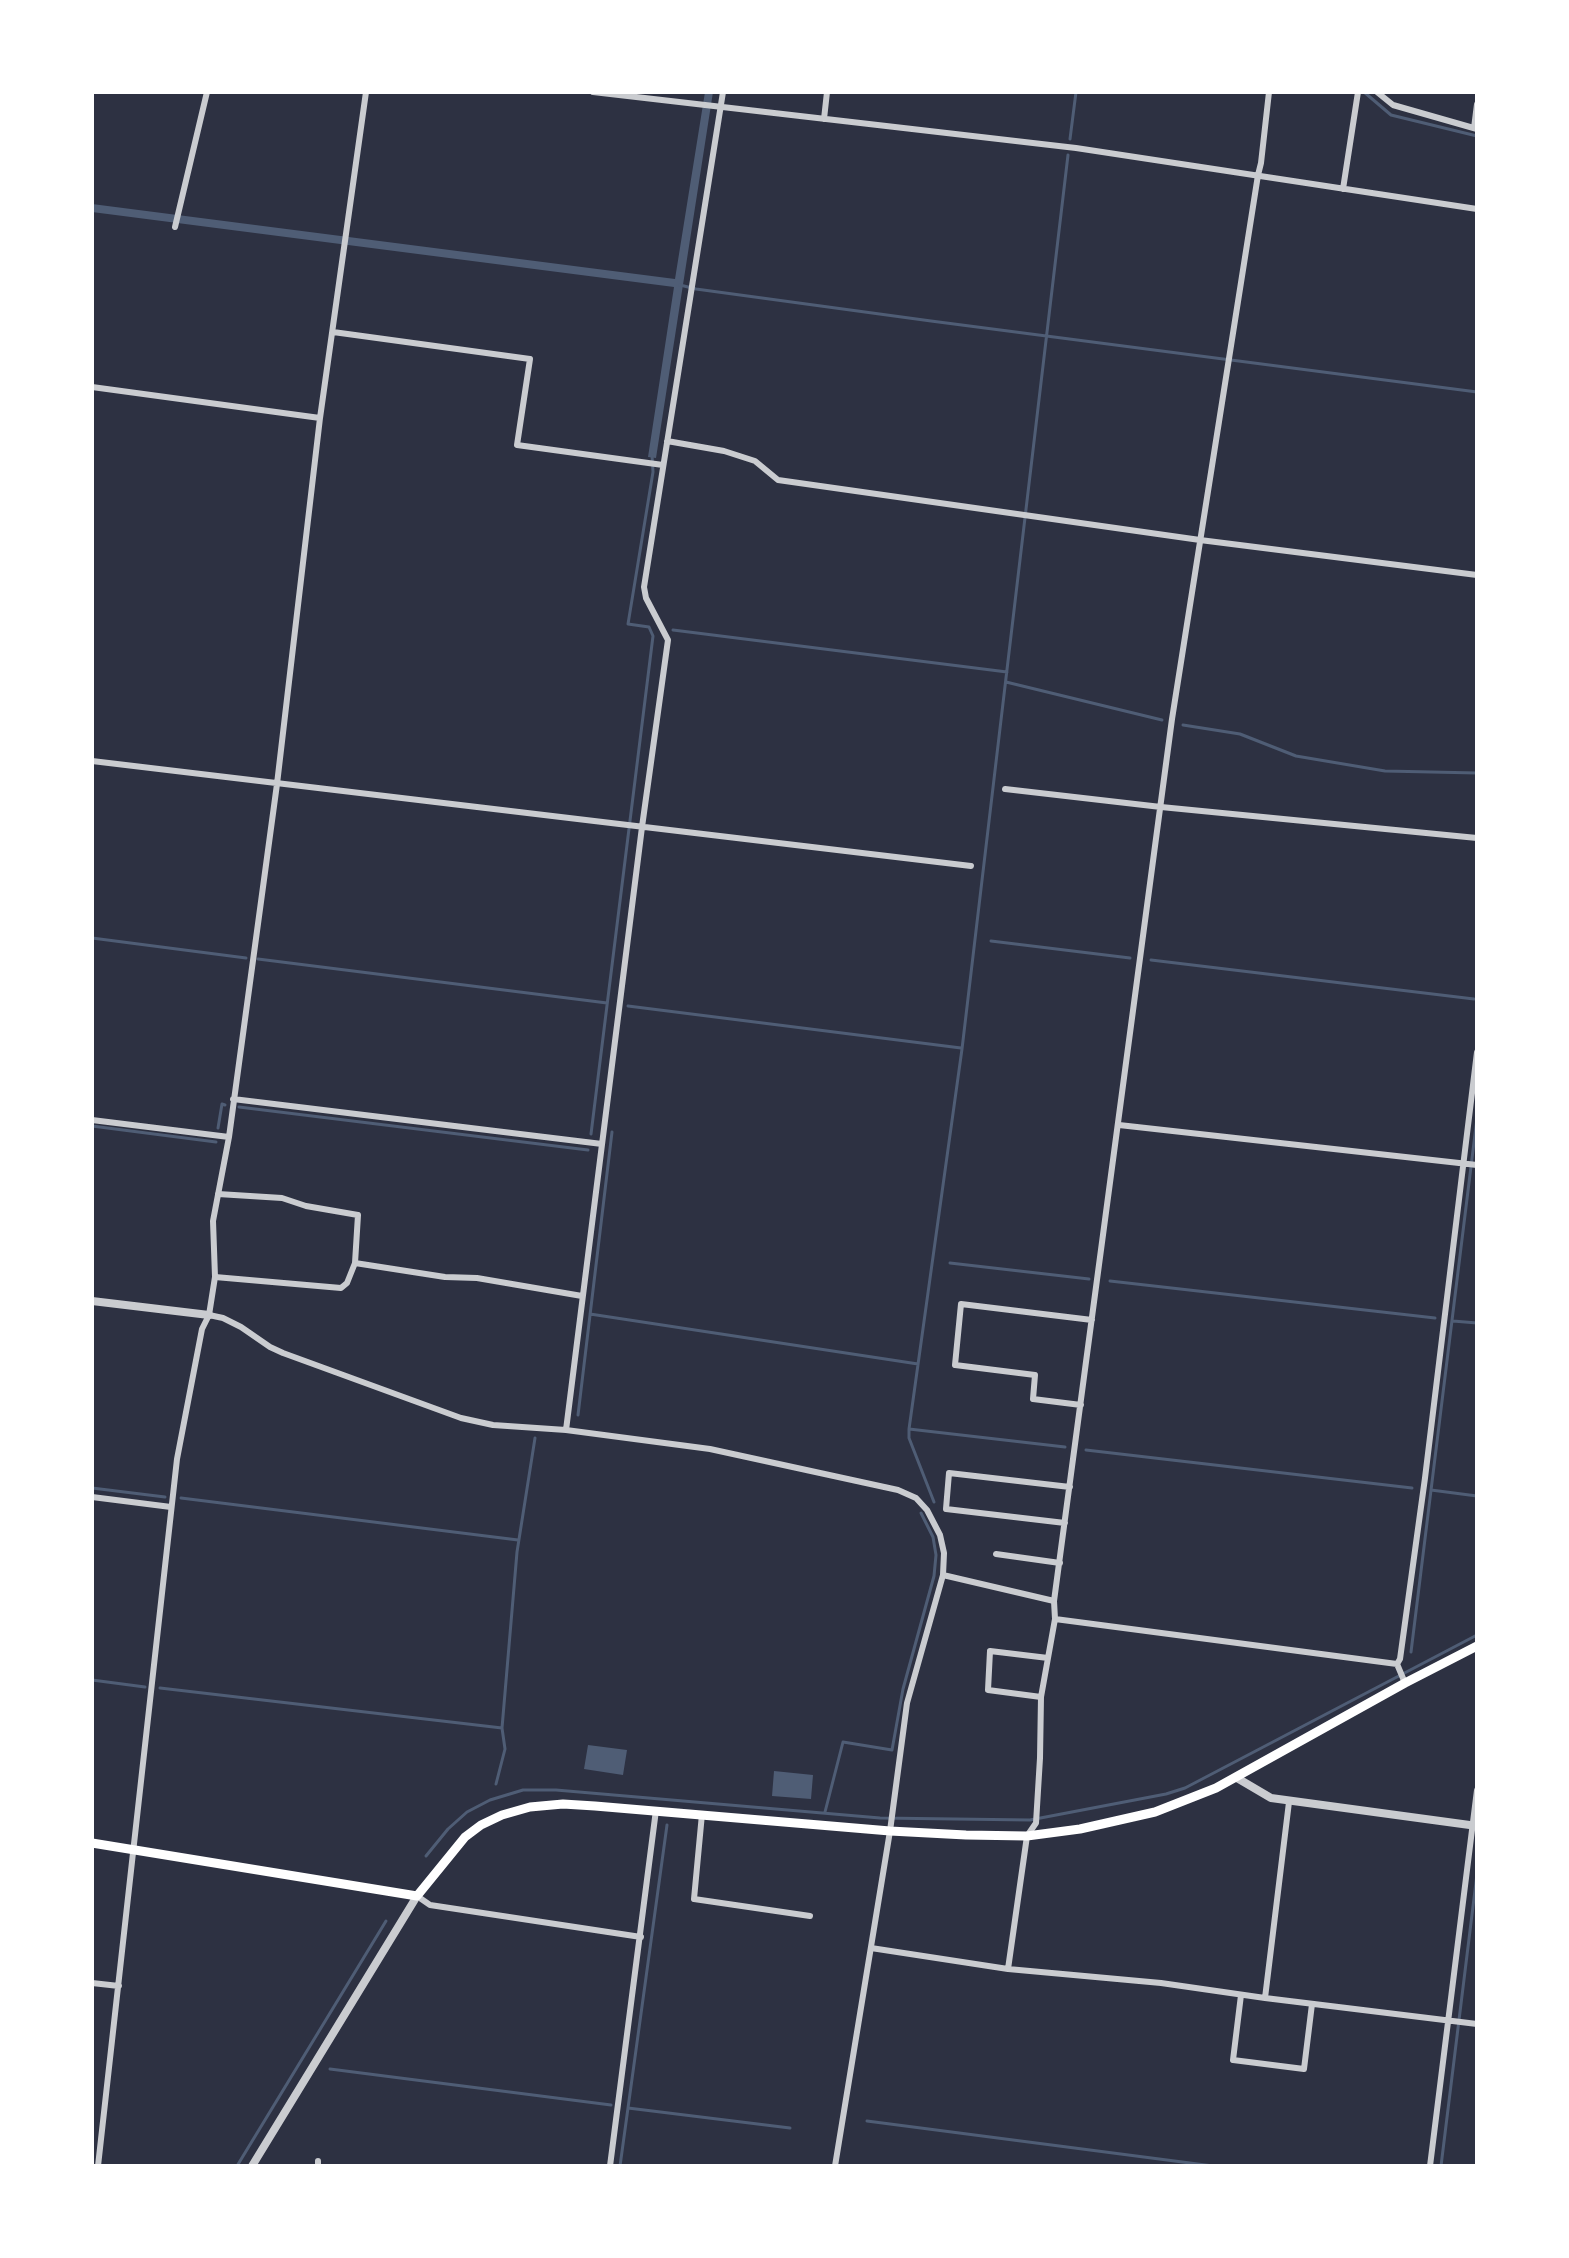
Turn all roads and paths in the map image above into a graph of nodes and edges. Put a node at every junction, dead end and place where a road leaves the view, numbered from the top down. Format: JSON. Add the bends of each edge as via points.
{"nodes":[{"id":1,"x":207,"y":92,"type":"edge"},
{"id":2,"x":366,"y":92,"type":"edge"},
{"id":3,"x":593,"y":92,"type":"edge"},
{"id":4,"x":723,"y":92,"type":"edge"},
{"id":5,"x":827,"y":92,"type":"edge"},
{"id":6,"x":1269,"y":92,"type":"edge"},
{"id":7,"x":1377,"y":92,"type":"edge"},
{"id":8,"x":1358,"y":93,"type":"edge"},
{"id":9,"x":1477,"y":104,"type":"edge"},
{"id":10,"x":717,"y":106,"type":"junction"},
{"id":11,"x":824,"y":119,"type":"junction"},
{"id":12,"x":1476,"y":128,"type":"edge"},
{"id":13,"x":1258,"y":175,"type":"junction"},
{"id":14,"x":1343,"y":189,"type":"junction"},
{"id":15,"x":1477,"y":209,"type":"edge"},
{"id":16,"x":175,"y":227,"type":"dead end"},
{"id":17,"x":333,"y":332,"type":"junction"},
{"id":18,"x":92,"y":387,"type":"edge"},
{"id":19,"x":320,"y":418,"type":"junction"},
{"id":20,"x":667,"y":441,"type":"junction"},
{"id":21,"x":663,"y":465,"type":"junction"},
{"id":22,"x":1200,"y":540,"type":"junction"},
{"id":23,"x":1477,"y":575,"type":"edge"},
{"id":24,"x":92,"y":761,"type":"edge"},
{"id":25,"x":277,"y":784,"type":"junction"},
{"id":26,"x":1005,"y":789,"type":"dead end"},
{"id":27,"x":1161,"y":807,"type":"junction"},
{"id":28,"x":642,"y":827,"type":"junction"},
{"id":29,"x":1477,"y":838,"type":"edge"},
{"id":30,"x":971,"y":866,"type":"dead end"},
{"id":31,"x":1477,"y":1052,"type":"edge"},
{"id":32,"x":233,"y":1099,"type":"junction"},
{"id":33,"x":92,"y":1120,"type":"edge"},
{"id":34,"x":1119,"y":1125,"type":"junction"},
{"id":35,"x":229,"y":1137,"type":"junction"},
{"id":36,"x":602,"y":1144,"type":"junction"},
{"id":37,"x":1463,"y":1164,"type":"junction"},
{"id":38,"x":1477,"y":1165,"type":"edge"},
{"id":39,"x":218,"y":1194,"type":"junction"},
{"id":40,"x":355,"y":1263,"type":"junction"},
{"id":41,"x":215,"y":1277,"type":"junction"},
{"id":42,"x":582,"y":1296,"type":"junction"},
{"id":43,"x":92,"y":1301,"type":"edge"},
{"id":44,"x":209,"y":1315,"type":"junction"},
{"id":45,"x":1092,"y":1320,"type":"junction"},
{"id":46,"x":1081,"y":1405,"type":"junction"},
{"id":47,"x":566,"y":1430,"type":"junction"},
{"id":48,"x":1070,"y":1487,"type":"junction"},
{"id":49,"x":92,"y":1497,"type":"edge"},
{"id":50,"x":171,"y":1507,"type":"junction"},
{"id":51,"x":1065,"y":1523,"type":"junction"},
{"id":52,"x":996,"y":1554,"type":"dead end"},
{"id":53,"x":1060,"y":1563,"type":"junction"},
{"id":54,"x":943,"y":1575,"type":"junction"},
{"id":55,"x":1054,"y":1601,"type":"junction"},
{"id":56,"x":1055,"y":1619,"type":"junction"},
{"id":57,"x":1477,"y":1646,"type":"edge"},
{"id":58,"x":1048,"y":1658,"type":"junction"},
{"id":59,"x":1397,"y":1664,"type":"junction"},
{"id":60,"x":1405,"y":1683,"type":"junction"},
{"id":61,"x":1041,"y":1697,"type":"junction"},
{"id":62,"x":1237,"y":1778,"type":"junction"},
{"id":63,"x":1477,"y":1790,"type":"edge"},
{"id":64,"x":1289,"y":1802,"type":"junction"},
{"id":65,"x":656,"y":1810,"type":"junction"},
{"id":66,"x":702,"y":1814,"type":"junction"},
{"id":67,"x":891,"y":1826,"type":"junction"},
{"id":68,"x":1475,"y":1826,"type":"edge"},
{"id":69,"x":1027,"y":1836,"type":"junction"},
{"id":70,"x":92,"y":1843,"type":"edge"},
{"id":71,"x":133,"y":1850,"type":"junction"},
{"id":72,"x":417,"y":1896,"type":"junction"},
{"id":73,"x":810,"y":1916,"type":"dead end"},
{"id":74,"x":641,"y":1937,"type":"junction"},
{"id":75,"x":871,"y":1948,"type":"junction"},
{"id":76,"x":1008,"y":1969,"type":"junction"},
{"id":77,"x":92,"y":1983,"type":"edge"},
{"id":78,"x":119,"y":1986,"type":"junction"},
{"id":79,"x":1241,"y":1995,"type":"junction"},
{"id":80,"x":1265,"y":1998,"type":"junction"},
{"id":81,"x":1312,"y":2004,"type":"junction"},
{"id":82,"x":1448,"y":2020,"type":"junction"},
{"id":83,"x":1477,"y":2024,"type":"edge"},
{"id":84,"x":92,"y":2104,"type":"edge"},
{"id":85,"x":104,"y":2104,"type":"junction"},
{"id":86,"x":98,"y":2166,"type":"edge"},
{"id":87,"x":252,"y":2166,"type":"edge"},
{"id":88,"x":610,"y":2166,"type":"edge"},
{"id":89,"x":835,"y":2166,"type":"edge"},
{"id":90,"x":1430,"y":2166,"type":"edge"}],
"edges":[{"from":1,"to":16,"type":"street"},
{"from":2,"to":17,"type":"street"},
{"from":3,"to":10,"type":"street"},
{"from":4,"to":10,"type":"street"},
{"from":5,"to":11,"type":"street"},
{"from":6,"to":13,"type":"street"},
{"from":7,"to":12,"type":"street","via":[[1393,105]]},
{"from":8,"to":14,"type":"street"},
{"from":9,"to":12,"type":"street"},
{"from":10,"to":11,"type":"street"},
{"from":10,"to":20,"type":"street"},
{"from":11,"to":13,"type":"street"},
{"from":13,"to":14,"type":"street"},
{"from":13,"to":22,"type":"street"},
{"from":14,"to":15,"type":"street"},
{"from":17,"to":19,"type":"street"},
{"from":17,"to":21,"type":"street","via":[[530,359],[517,445]]},
{"from":18,"to":19,"type":"street"},
{"from":19,"to":25,"type":"street"},
{"from":20,"to":21,"type":"street"},
{"from":20,"to":22,"type":"street","via":[[755,461],[778,480]]},
{"from":21,"to":28,"type":"street","via":[[644,587],[668,640]]},
{"from":22,"to":23,"type":"street"},
{"from":22,"to":27,"type":"street"},
{"from":24,"to":25,"type":"street"},
{"from":25,"to":28,"type":"street"},
{"from":25,"to":32,"type":"street"},
{"from":26,"to":27,"type":"street"},
{"from":27,"to":29,"type":"street"},
{"from":27,"to":34,"type":"street"},
{"from":28,"to":30,"type":"street"},
{"from":28,"to":36,"type":"street"},
{"from":31,"to":37,"type":"street"},
{"from":32,"to":35,"type":"street"},
{"from":32,"to":36,"type":"street"},
{"from":33,"to":35,"type":"street"},
{"from":34,"to":37,"type":"street"},
{"from":34,"to":45,"type":"street"},
{"from":35,"to":39,"type":"street"},
{"from":36,"to":42,"type":"street"},
{"from":37,"to":38,"type":"street"},
{"from":37,"to":59,"type":"street"},
{"from":39,"to":40,"type":"street","via":[[282,1198],[358,1215]]},
{"from":39,"to":41,"type":"street","via":[[213,1221]]},
{"from":40,"to":41,"type":"street","via":[[341,1288]]},
{"from":40,"to":42,"type":"street"},
{"from":41,"to":44,"type":"street"},
{"from":42,"to":47,"type":"street"},
{"from":43,"to":44,"type":"street"},
{"from":44,"to":47,"type":"street","via":[[283,1353],[452,1415],[493,1425]]},
{"from":44,"to":50,"type":"street","via":[[202,1329]]},
{"from":45,"to":46,"type":"street"},
{"from":45,"to":46,"type":"street","via":[[961,1304],[955,1365],[1035,1375],[1033,1399]]},
{"from":46,"to":48,"type":"street"},
{"from":47,"to":54,"type":"street","via":[[710,1449],[907,1493],[933,1518],[944,1553]]},
{"from":48,"to":51,"type":"street"},
{"from":48,"to":51,"type":"street","via":[[949,1473],[946,1509]]},
{"from":49,"to":50,"type":"street"},
{"from":50,"to":71,"type":"street"},
{"from":51,"to":53,"type":"street"},
{"from":52,"to":53,"type":"street"},
{"from":53,"to":55,"type":"street"},
{"from":54,"to":55,"type":"street"},
{"from":54,"to":67,"type":"street","via":[[907,1703]]},
{"from":55,"to":56,"type":"street"},
{"from":56,"to":58,"type":"street"},
{"from":56,"to":59,"type":"street"},
{"from":57,"to":60,"type":"main road"},
{"from":58,"to":61,"type":"street"},
{"from":58,"to":61,"type":"street","via":[[990,1651],[988,1690]]},
{"from":59,"to":60,"type":"street"},
{"from":60,"to":62,"type":"main road"},
{"from":61,"to":69,"type":"street","via":[[1036,1823]]},
{"from":62,"to":64,"type":"street"},
{"from":62,"to":69,"type":"main road","via":[[1155,1812]]},
{"from":63,"to":68,"type":"street"},
{"from":64,"to":68,"type":"street"},
{"from":64,"to":80,"type":"street"},
{"from":65,"to":66,"type":"main road"},
{"from":65,"to":72,"type":"main road","via":[[563,1804],[502,1815],[465,1837]]},
{"from":65,"to":74,"type":"street"},
{"from":66,"to":67,"type":"main road"},
{"from":66,"to":73,"type":"street","via":[[694,1899]]},
{"from":67,"to":69,"type":"main road"},
{"from":67,"to":75,"type":"street"},
{"from":68,"to":82,"type":"street"},
{"from":69,"to":76,"type":"street"},
{"from":70,"to":71,"type":"main road"},
{"from":71,"to":72,"type":"main road"},
{"from":71,"to":78,"type":"street"},
{"from":72,"to":74,"type":"street","via":[[430,1905]]},
{"from":72,"to":87,"type":"street"},
{"from":74,"to":88,"type":"street"},
{"from":75,"to":76,"type":"street"},
{"from":75,"to":89,"type":"street"},
{"from":76,"to":79,"type":"street"},
{"from":77,"to":78,"type":"street"},
{"from":78,"to":85,"type":"street"},
{"from":79,"to":80,"type":"street"},
{"from":79,"to":81,"type":"street","via":[[1233,2060],[1304,2069]]},
{"from":80,"to":81,"type":"street"},
{"from":81,"to":82,"type":"street"},
{"from":82,"to":83,"type":"street"},
{"from":82,"to":90,"type":"street"},
{"from":84,"to":85,"type":"street"},
{"from":85,"to":86,"type":"street"}]}
